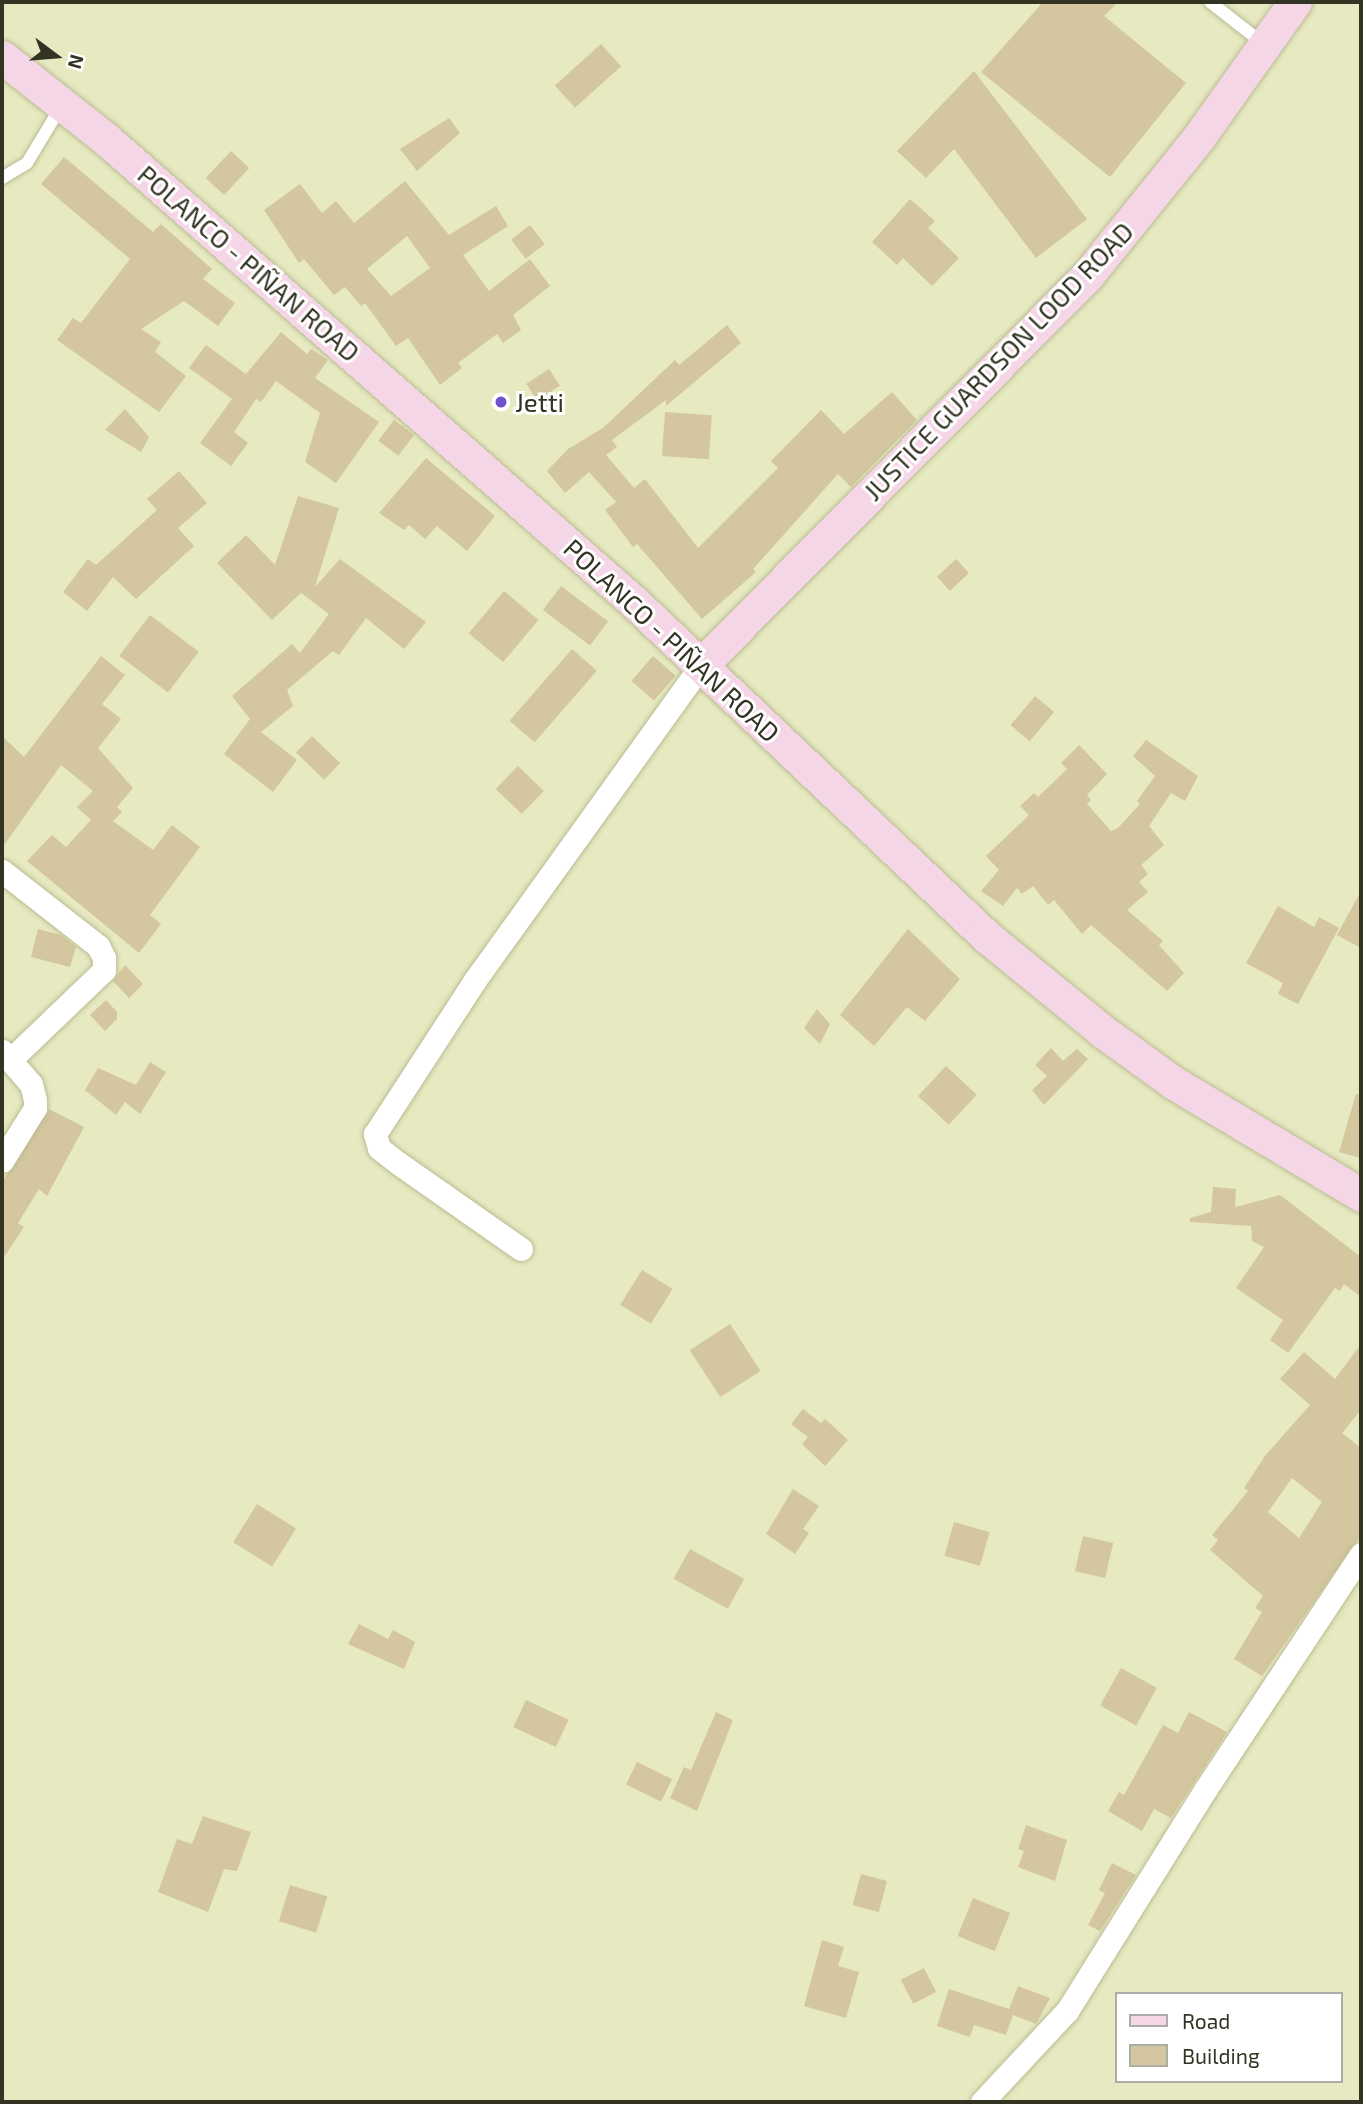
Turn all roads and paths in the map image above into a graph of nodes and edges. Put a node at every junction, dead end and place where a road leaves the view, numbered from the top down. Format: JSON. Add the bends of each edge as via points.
{"nodes":[{"id":1,"x":1210,"y":2,"type":"edge"},
{"id":2,"x":1295,"y":2,"type":"edge"},
{"id":3,"x":1267,"y":47,"type":"junction"},
{"id":4,"x":2,"y":57,"type":"edge"},
{"id":5,"x":62,"y":105,"type":"junction"},
{"id":6,"x":2,"y":178,"type":"edge"},
{"id":7,"x":701,"y":665,"type":"junction"},
{"id":8,"x":2,"y":872,"type":"edge"},
{"id":9,"x":6,"y":1055,"type":"edge"},
{"id":10,"x":2,"y":1161,"type":"edge"},
{"id":11,"x":1361,"y":1195,"type":"edge"},
{"id":12,"x":521,"y":1249,"type":"dead end"},
{"id":13,"x":1361,"y":1554,"type":"edge"},
{"id":14,"x":982,"y":2102,"type":"edge"}],
"edges":[{"from":1,"to":3,"type":"lane"},
{"from":2,"to":3,"type":"main road","name":"JUSTICE GUARDSON LOOD ROAD"},
{"from":3,"to":7,"type":"main road","name":"JUSTICE GUARDSON LOOD ROAD","via":[[1087,276]]},
{"from":4,"to":5,"type":"main road","name":"POLANCO - PIÑAN ROAD"},
{"from":5,"to":6,"type":"lane","via":[[27,163]]},
{"from":5,"to":7,"type":"main road","name":"POLANCO - PIÑAN ROAD","via":[[374,372]]},
{"from":7,"to":11,"type":"main road","name":"POLANCO - PIÑAN ROAD","via":[[987,937],[1101,1030],[1230,1121]]},
{"from":7,"to":12,"type":"street","via":[[475,980],[375,1134],[379,1148],[398,1163]]},
{"from":8,"to":9,"type":"street","via":[[97,946],[104,958],[104,970]]},
{"from":9,"to":10,"type":"street","via":[[31,1084],[35,1100]]},
{"from":13,"to":14,"type":"street","via":[[1205,1790],[1067,2011]]}]}
